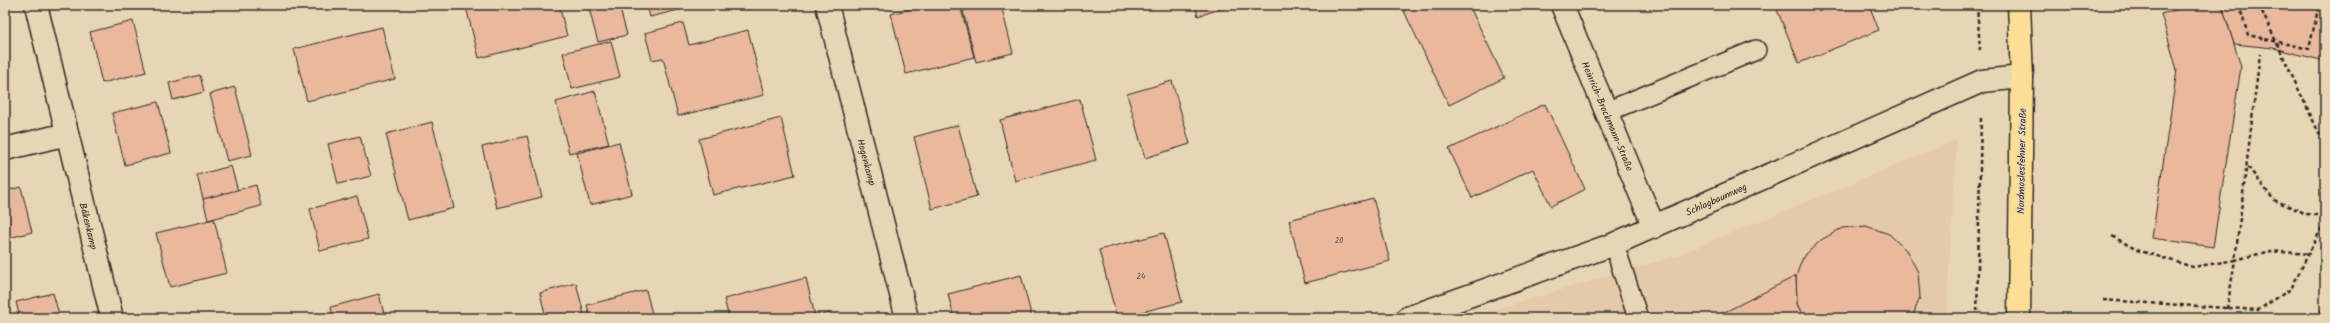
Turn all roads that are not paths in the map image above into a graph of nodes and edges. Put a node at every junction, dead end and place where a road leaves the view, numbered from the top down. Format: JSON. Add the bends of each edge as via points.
{"nodes":[{"id":1,"x":36,"y":5,"type":"edge"},
{"id":2,"x":827,"y":5,"type":"edge"},
{"id":3,"x":1562,"y":5,"type":"edge"},
{"id":4,"x":2019,"y":5,"type":"edge"},
{"id":5,"x":1756,"y":50,"type":"dead end"},
{"id":6,"x":2022,"y":77,"type":"junction"},
{"id":7,"x":1606,"y":112,"type":"junction"},
{"id":8,"x":67,"y":134,"type":"junction"},
{"id":9,"x":5,"y":149,"type":"edge"},
{"id":10,"x":1654,"y":227,"type":"junction"},
{"id":11,"x":1614,"y":244,"type":"junction"},
{"id":12,"x":112,"y":318,"type":"edge"},
{"id":13,"x":907,"y":318,"type":"edge"},
{"id":14,"x":1407,"y":318,"type":"edge"},
{"id":15,"x":1638,"y":318,"type":"edge"},
{"id":16,"x":2019,"y":318,"type":"edge"}],
"edges":[{"from":1,"to":8,"type":"street","name":"Bäkenkamp"},
{"from":2,"to":13,"type":"street","name":"Hogenkamp"},
{"from":3,"to":7,"type":"street","name":"Heinrich-Brockmann-Straße"},
{"from":4,"to":6,"type":"main road","name":"Nordmoslesfehner Straße"},
{"from":5,"to":7,"type":"lane"},
{"from":6,"to":10,"type":"street","name":"Schlagbaumweg","via":[[1982,81]]},
{"from":6,"to":16,"type":"main road","name":"Nordmoslesfehner Straße"},
{"from":7,"to":10,"type":"street","name":"Heinrich-Brockmann-Straße"},
{"from":8,"to":9,"type":"street"},
{"from":8,"to":12,"type":"street","name":"Bäkenkamp"},
{"from":10,"to":11,"type":"street","name":"Schlagbaumweg"},
{"from":11,"to":14,"type":"street","name":"Schlagbaumweg"},
{"from":11,"to":15,"type":"lane"}]}
